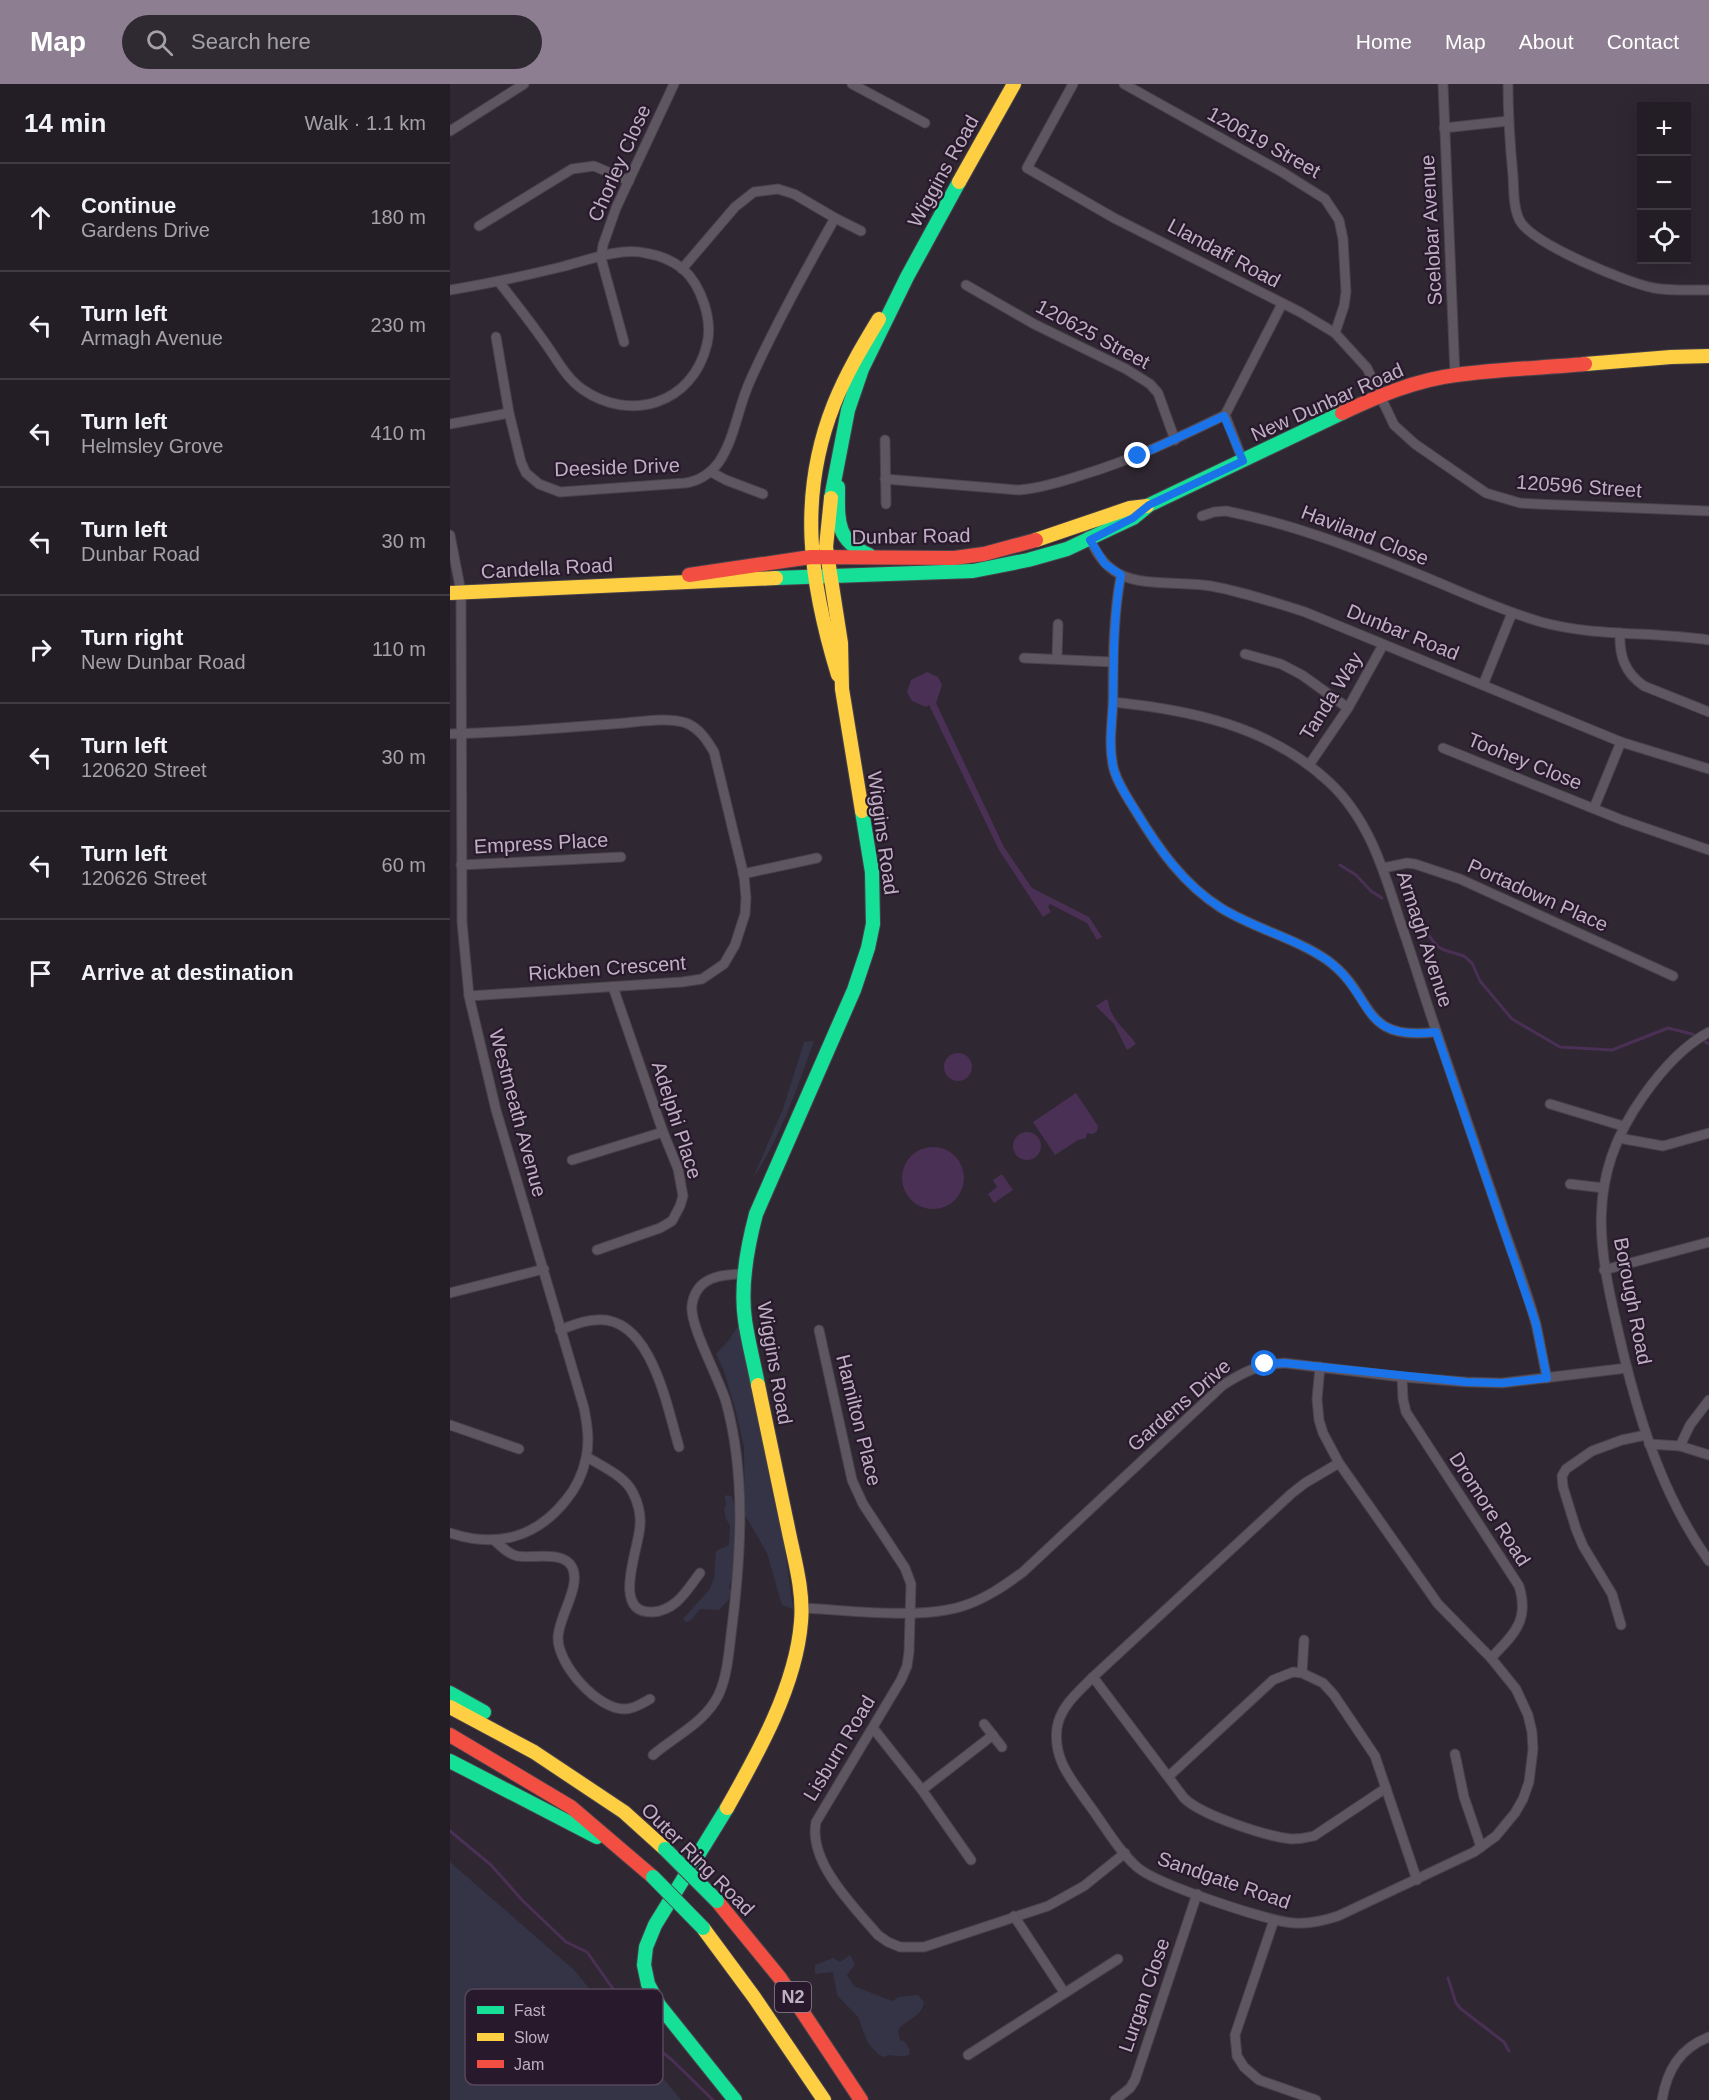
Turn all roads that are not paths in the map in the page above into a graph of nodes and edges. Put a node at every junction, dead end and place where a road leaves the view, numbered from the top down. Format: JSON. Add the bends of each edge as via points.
{"nodes":[{"id":1,"x":524,"y":84,"type":"edge"},
{"id":2,"x":674,"y":84,"type":"edge"},
{"id":3,"x":852,"y":84,"type":"edge"},
{"id":4,"x":1014,"y":84,"type":"edge"},
{"id":5,"x":1073,"y":84,"type":"edge"},
{"id":6,"x":1124,"y":84,"type":"edge"},
{"id":7,"x":1443,"y":84,"type":"edge"},
{"id":8,"x":1508,"y":84,"type":"edge"},
{"id":9,"x":1508,"y":121,"type":"junction"},
{"id":10,"x":926,"y":123,"type":"dead end"},
{"id":11,"x":1444,"y":128,"type":"junction"},
{"id":12,"x":450,"y":131,"type":"edge"},
{"id":13,"x":629,"y":181,"type":"junction"},
{"id":14,"x":835,"y":218,"type":"junction"},
{"id":15,"x":479,"y":226,"type":"dead end"},
{"id":16,"x":861,"y":231,"type":"dead end"},
{"id":17,"x":601,"y":258,"type":"junction"},
{"id":18,"x":682,"y":269,"type":"junction"},
{"id":19,"x":907,"y":278,"type":"junction"},
{"id":20,"x":499,"y":282,"type":"junction"},
{"id":21,"x":966,"y":285,"type":"dead end"},
{"id":22,"x":450,"y":290,"type":"edge"},
{"id":23,"x":1709,"y":290,"type":"edge"},
{"id":24,"x":1282,"y":303,"type":"junction"},
{"id":25,"x":1335,"y":333,"type":"junction"},
{"id":26,"x":496,"y":338,"type":"dead end"},
{"id":27,"x":624,"y":342,"type":"dead end"},
{"id":28,"x":1709,"y":356,"type":"edge"},
{"id":29,"x":1455,"y":375,"type":"junction"},
{"id":30,"x":1381,"y":395,"type":"junction"},
{"id":31,"x":509,"y":413,"type":"junction"},
{"id":32,"x":1224,"y":416,"type":"junction"},
{"id":33,"x":450,"y":424,"type":"edge"},
{"id":34,"x":885,"y":440,"type":"dead end"},
{"id":35,"x":1175,"y":440,"type":"junction"},
{"id":36,"x":837,"y":458,"type":"junction"},
{"id":37,"x":1243,"y":461,"type":"junction"},
{"id":38,"x":711,"y":472,"type":"junction"},
{"id":39,"x":885,"y":479,"type":"junction"},
{"id":40,"x":763,"y":494,"type":"dead end"},
{"id":41,"x":886,"y":504,"type":"dead end"},
{"id":42,"x":1149,"y":505,"type":"junction"},
{"id":43,"x":1709,"y":511,"type":"edge"},
{"id":44,"x":1202,"y":516,"type":"dead end"},
{"id":45,"x":1083,"y":525,"type":"junction"},
{"id":46,"x":450,"y":535,"type":"edge"},
{"id":47,"x":1090,"y":540,"type":"junction"},
{"id":48,"x":811,"y":557,"type":"junction"},
{"id":49,"x":827,"y":558,"type":"junction"},
{"id":50,"x":876,"y":558,"type":"junction"},
{"id":51,"x":812,"y":575,"type":"junction"},
{"id":52,"x":829,"y":575,"type":"junction"},
{"id":53,"x":1121,"y":575,"type":"junction"},
{"id":54,"x":645,"y":583,"type":"junction"},
{"id":55,"x":455,"y":592,"type":"edge"},
{"id":56,"x":1512,"y":613,"type":"junction"},
{"id":57,"x":1058,"y":624,"type":"dead end"},
{"id":58,"x":1620,"y":633,"type":"junction"},
{"id":59,"x":1709,"y":640,"type":"edge"},
{"id":60,"x":1383,"y":645,"type":"junction"},
{"id":61,"x":1245,"y":654,"type":"dead end"},
{"id":62,"x":1024,"y":658,"type":"dead end"},
{"id":63,"x":1057,"y":659,"type":"junction"},
{"id":64,"x":1113,"y":662,"type":"junction"},
{"id":65,"x":1483,"y":685,"type":"junction"},
{"id":66,"x":842,"y":688,"type":"junction"},
{"id":67,"x":1113,"y":702,"type":"junction"},
{"id":68,"x":1348,"y":708,"type":"junction"},
{"id":69,"x":1709,"y":712,"type":"edge"},
{"id":70,"x":450,"y":734,"type":"edge"},
{"id":71,"x":462,"y":734,"type":"junction"},
{"id":72,"x":1621,"y":742,"type":"junction"},
{"id":73,"x":1443,"y":748,"type":"dead end"},
{"id":74,"x":1310,"y":765,"type":"junction"},
{"id":75,"x":1709,"y":770,"type":"edge"},
{"id":76,"x":1594,"y":808,"type":"junction"},
{"id":77,"x":1709,"y":850,"type":"edge"},
{"id":78,"x":621,"y":856,"type":"dead end"},
{"id":79,"x":817,"y":858,"type":"dead end"},
{"id":80,"x":461,"y":865,"type":"junction"},
{"id":81,"x":1383,"y":868,"type":"junction"},
{"id":82,"x":743,"y":874,"type":"junction"},
{"id":83,"x":1673,"y":976,"type":"dead end"},
{"id":84,"x":613,"y":987,"type":"junction"},
{"id":85,"x":469,"y":996,"type":"junction"},
{"id":86,"x":1436,"y":1032,"type":"junction"},
{"id":87,"x":1709,"y":1032,"type":"edge"},
{"id":88,"x":1550,"y":1104,"type":"dead end"},
{"id":89,"x":1623,"y":1126,"type":"junction"},
{"id":90,"x":663,"y":1132,"type":"junction"},
{"id":91,"x":1709,"y":1133,"type":"edge"},
{"id":92,"x":1618,"y":1138,"type":"junction"},
{"id":93,"x":572,"y":1160,"type":"dead end"},
{"id":94,"x":1570,"y":1184,"type":"dead end"},
{"id":95,"x":1604,"y":1188,"type":"junction"},
{"id":96,"x":1709,"y":1242,"type":"edge"},
{"id":97,"x":597,"y":1250,"type":"dead end"},
{"id":98,"x":543,"y":1269,"type":"junction"},
{"id":99,"x":1604,"y":1270,"type":"junction"},
{"id":100,"x":744,"y":1274,"type":"junction"},
{"id":101,"x":450,"y":1293,"type":"edge"},
{"id":102,"x":560,"y":1330,"type":"junction"},
{"id":103,"x":819,"y":1330,"type":"dead end"},
{"id":104,"x":1320,"y":1367,"type":"junction"},
{"id":105,"x":1627,"y":1368,"type":"junction"},
{"id":106,"x":1402,"y":1377,"type":"junction"},
{"id":107,"x":1547,"y":1378,"type":"junction"},
{"id":108,"x":1709,"y":1400,"type":"edge"},
{"id":109,"x":450,"y":1425,"type":"edge"},
{"id":110,"x":1648,"y":1439,"type":"junction"},
{"id":111,"x":1680,"y":1446,"type":"junction"},
{"id":112,"x":679,"y":1447,"type":"dead end"},
{"id":113,"x":519,"y":1449,"type":"dead end"},
{"id":114,"x":1709,"y":1455,"type":"edge"},
{"id":115,"x":587,"y":1457,"type":"junction"},
{"id":116,"x":1340,"y":1463,"type":"junction"},
{"id":117,"x":450,"y":1533,"type":"edge"},
{"id":118,"x":494,"y":1540,"type":"junction"},
{"id":119,"x":1709,"y":1561,"type":"edge"},
{"id":120,"x":700,"y":1573,"type":"dead end"},
{"id":121,"x":802,"y":1608,"type":"junction"},
{"id":122,"x":911,"y":1612,"type":"junction"},
{"id":123,"x":1621,"y":1624,"type":"dead end"},
{"id":124,"x":1304,"y":1640,"type":"dead end"},
{"id":125,"x":1491,"y":1658,"type":"junction"},
{"id":126,"x":1302,"y":1673,"type":"junction"},
{"id":127,"x":1093,"y":1677,"type":"junction"},
{"id":128,"x":450,"y":1693,"type":"edge"},
{"id":129,"x":650,"y":1699,"type":"dead end"},
{"id":130,"x":450,"y":1707,"type":"edge"},
{"id":131,"x":984,"y":1724,"type":"dead end"},
{"id":132,"x":873,"y":1728,"type":"junction"},
{"id":133,"x":450,"y":1735,"type":"edge"},
{"id":134,"x":993,"y":1735,"type":"junction"},
{"id":135,"x":1002,"y":1747,"type":"dead end"},
{"id":136,"x":534,"y":1752,"type":"junction"},
{"id":137,"x":1455,"y":1754,"type":"dead end"},
{"id":138,"x":652,"y":1755,"type":"dead end"},
{"id":139,"x":450,"y":1761,"type":"edge"},
{"id":140,"x":1168,"y":1776,"type":"junction"},
{"id":141,"x":1386,"y":1788,"type":"junction"},
{"id":142,"x":922,"y":1790,"type":"junction"},
{"id":143,"x":1481,"y":1847,"type":"junction"},
{"id":144,"x":620,"y":1848,"type":"junction"},
{"id":145,"x":1125,"y":1853,"type":"junction"},
{"id":146,"x":970,"y":1860,"type":"dead end"},
{"id":147,"x":1417,"y":1880,"type":"junction"},
{"id":148,"x":1197,"y":1894,"type":"junction"},
{"id":149,"x":1014,"y":1916,"type":"junction"},
{"id":150,"x":1274,"y":1920,"type":"junction"},
{"id":151,"x":1118,"y":1959,"type":"dead end"},
{"id":152,"x":649,"y":1989,"type":"edge"},
{"id":153,"x":1064,"y":1992,"type":"junction"},
{"id":154,"x":663,"y":2010,"type":"edge"},
{"id":155,"x":1709,"y":2037,"type":"edge"},
{"id":156,"x":968,"y":2055,"type":"dead end"},
{"id":157,"x":735,"y":2100,"type":"edge"},
{"id":158,"x":824,"y":2100,"type":"edge"},
{"id":159,"x":861,"y":2100,"type":"edge"},
{"id":160,"x":1115,"y":2100,"type":"edge"},
{"id":161,"x":1316,"y":2100,"type":"edge"},
{"id":162,"x":1662,"y":2100,"type":"edge"}],
"edges":[{"from":1,"to":12,"type":"street"},
{"from":2,"to":13,"type":"street","name":"Chorley Close"},
{"from":3,"to":10,"type":"street"},
{"from":4,"to":19,"type":"main road","name":"Wiggins Road"},
{"from":5,"to":24,"type":"street","name":"Llandaff Road","via":[[1027,168],[1114,218]]},
{"from":6,"to":25,"type":"street","name":"120619 Street","via":[[1325,199],[1339,220],[1343,239],[1346,292]]},
{"from":7,"to":11,"type":"street","name":"Scelobar Avenue"},
{"from":8,"to":9,"type":"street"},
{"from":9,"to":11,"type":"street"},
{"from":9,"to":23,"type":"street","via":[[1516,207],[1525,228],[1549,244],[1633,283]]},
{"from":11,"to":29,"type":"street","name":"Scelobar Avenue"},
{"from":13,"to":15,"type":"street","via":[[594,166],[572,169]]},
{"from":13,"to":17,"type":"street","name":"Chorley Close","via":[[609,226]]},
{"from":14,"to":16,"type":"street"},
{"from":14,"to":18,"type":"street","via":[[778,189],[754,192],[735,207]]},
{"from":14,"to":38,"type":"street","via":[[765,346],[723,454]]},
{"from":17,"to":18,"type":"street","via":[[644,252]]},
{"from":17,"to":20,"type":"street"},
{"from":17,"to":27,"type":"street"},
{"from":18,"to":20,"type":"street","via":[[704,304],[707,344],[695,372],[682,387],[645,406],[614,405],[580,388]]},
{"from":19,"to":36,"type":"main road","name":"Wiggins Road","via":[[862,369]]},
{"from":19,"to":48,"type":"main road","name":"Wiggins Road","via":[[857,353],[830,414],[813,483]]},
{"from":20,"to":22,"type":"street"},
{"from":21,"to":35,"type":"street","name":"120625 Street","via":[[1150,384],[1158,393]]},
{"from":24,"to":25,"type":"street","name":"Llandaff Road"},
{"from":24,"to":32,"type":"street"},
{"from":25,"to":30,"type":"street","name":"Llandaff Road","via":[[1367,368]]},
{"from":26,"to":31,"type":"street","name":"Deeside Drive"},
{"from":28,"to":29,"type":"main road","name":"New Dunbar Road"},
{"from":29,"to":30,"type":"main road","name":"New Dunbar Road"},
{"from":30,"to":37,"type":"main road","name":"New Dunbar Road"},
{"from":30,"to":43,"type":"street","name":"120596 Street","via":[[1388,416],[1401,432],[1486,493],[1520,503]]},
{"from":31,"to":33,"type":"street"},
{"from":31,"to":38,"type":"street","name":"Deeside Drive","via":[[526,473],[547,489],[560,492],[685,483]]},
{"from":32,"to":35,"type":"street"},
{"from":32,"to":37,"type":"street"},
{"from":34,"to":39,"type":"street"},
{"from":35,"to":39,"type":"street","via":[[1099,470],[1033,489]]},
{"from":36,"to":49,"type":"main road","name":"Wiggins Road","via":[[828,506]]},
{"from":36,"to":50,"type":"main road","via":[[841,533],[852,548]]},
{"from":37,"to":42,"type":"main road","name":"New Dunbar Road"},
{"from":38,"to":40,"type":"street"},
{"from":39,"to":41,"type":"street"},
{"from":42,"to":45,"type":"main road","name":"New Dunbar Road"},
{"from":42,"to":47,"type":"main road","name":"New Dunbar Road","via":[[1133,518]]},
{"from":44,"to":56,"type":"street","name":"Haviland Close","via":[[1226,511],[1305,530]]},
{"from":45,"to":47,"type":"street"},
{"from":45,"to":50,"type":"main road","name":"Dunbar Road","via":[[984,554]]},
{"from":46,"to":55,"type":"street","name":"Westmeath Avenue"},
{"from":47,"to":52,"type":"main road","name":"Dunbar Road","via":[[1045,556],[984,569]]},
{"from":47,"to":53,"type":"street","via":[[1105,564]]},
{"from":48,"to":49,"type":"main road","name":"Candella Road"},
{"from":48,"to":51,"type":"main road","name":"Wiggins Road"},
{"from":48,"to":54,"type":"main road","name":"Candella Road"},
{"from":49,"to":50,"type":"main road","name":"Dunbar Road"},
{"from":49,"to":52,"type":"main road","name":"Wiggins Road"},
{"from":51,"to":52,"type":"main road","name":"Candella Road"},
{"from":51,"to":54,"type":"main road","name":"Candella Road"},
{"from":51,"to":66,"type":"main road","name":"Wiggins Road","via":[[827,645]]},
{"from":52,"to":66,"type":"main road","name":"Wiggins Road","via":[[842,643]]},
{"from":53,"to":60,"type":"street","name":"Dunbar Road","via":[[1210,586],[1262,598]]},
{"from":53,"to":64,"type":"street"},
{"from":54,"to":55,"type":"main road","name":"Candella Road"},
{"from":55,"to":71,"type":"street","name":"Westmeath Avenue"},
{"from":56,"to":58,"type":"street","name":"Haviland Close","via":[[1567,628]]},
{"from":56,"to":65,"type":"street"},
{"from":57,"to":63,"type":"street"},
{"from":58,"to":59,"type":"street","name":"Haviland Close"},
{"from":58,"to":69,"type":"street","via":[[1622,657],[1637,681]]},
{"from":60,"to":65,"type":"street","name":"Dunbar Road"},
{"from":60,"to":68,"type":"street","name":"Tanda Way"},
{"from":61,"to":68,"type":"street","via":[[1281,664],[1302,675]]},
{"from":62,"to":63,"type":"street"},
{"from":63,"to":64,"type":"street"},
{"from":64,"to":67,"type":"street"},
{"from":65,"to":72,"type":"street","name":"Dunbar Road"},
{"from":66,"to":100,"type":"main road","name":"Wiggins Road","via":[[873,872],[873,924],[854,990],[756,1214]]},
{"from":67,"to":74,"type":"street","name":"Armagh Avenue","via":[[1160,707],[1228,722]]},
{"from":67,"to":86,"type":"street","via":[[1112,754],[1117,778],[1160,850],[1188,883],[1235,916],[1301,945],[1330,963],[1384,1026],[1405,1034]]},
{"from":68,"to":74,"type":"street","name":"Tanda Way"},
{"from":70,"to":71,"type":"street","name":"Rickben Crescent"},
{"from":71,"to":80,"type":"street","name":"Westmeath Avenue"},
{"from":71,"to":82,"type":"street","name":"Rickben Crescent","via":[[653,721],[686,723],[706,738],[714,752]]},
{"from":72,"to":75,"type":"street","name":"Dunbar Road"},
{"from":72,"to":76,"type":"street","name":"Toohey Close"},
{"from":73,"to":76,"type":"street","name":"Toohey Close"},
{"from":74,"to":81,"type":"street","name":"Armagh Avenue","via":[[1347,801]]},
{"from":76,"to":77,"type":"street","name":"Toohey Close"},
{"from":78,"to":80,"type":"street","name":"Empress Place"},
{"from":79,"to":82,"type":"street"},
{"from":80,"to":85,"type":"street","name":"Westmeath Avenue"},
{"from":81,"to":83,"type":"street","name":"Portadown Place","via":[[1415,864],[1460,879]]},
{"from":81,"to":86,"type":"street","name":"Armagh Avenue"},
{"from":82,"to":84,"type":"street","name":"Rickben Crescent","via":[[745,914],[724,964],[702,979]]},
{"from":84,"to":85,"type":"street","name":"Rickben Crescent"},
{"from":84,"to":90,"type":"street","name":"Adelphi Place"},
{"from":85,"to":98,"type":"street","name":"Westmeath Avenue","via":[[496,1110]]},
{"from":86,"to":107,"type":"street","name":"Armagh Avenue","via":[[1536,1324]]},
{"from":87,"to":89,"type":"street","name":"Borough Road","via":[[1662,1071]]},
{"from":88,"to":89,"type":"street"},
{"from":89,"to":92,"type":"street","name":"Borough Road"},
{"from":90,"to":93,"type":"street"},
{"from":90,"to":97,"type":"street","name":"Adelphi Place","via":[[678,1169],[683,1196],[677,1213],[660,1228]]},
{"from":91,"to":92,"type":"street","via":[[1663,1146]]},
{"from":92,"to":95,"type":"street","name":"Borough Road"},
{"from":94,"to":95,"type":"street"},
{"from":95,"to":99,"type":"street","name":"Borough Road","via":[[1600,1219]]},
{"from":96,"to":99,"type":"street"},
{"from":98,"to":101,"type":"street"},
{"from":98,"to":102,"type":"street","name":"Westmeath Avenue"},
{"from":99,"to":105,"type":"street","name":"Borough Road"},
{"from":100,"to":121,"type":"main road","name":"Wiggins Road","via":[[745,1319]]},
{"from":100,"to":138,"type":"street","via":[[706,1280],[694,1295],[691,1314],[716,1374],[734,1441],[739,1491],[738,1571],[727,1666],[718,1695],[700,1719]]},
{"from":102,"to":112,"type":"street","via":[[597,1319],[628,1329],[640,1341],[657,1375]]},
{"from":102,"to":115,"type":"street","name":"Westmeath Avenue","via":[[584,1408]]},
{"from":103,"to":122,"type":"street","name":"Hamilton Place","via":[[852,1480],[905,1568],[911,1584]]},
{"from":104,"to":106,"type":"street","name":"Gardens Drive"},
{"from":104,"to":116,"type":"street","name":"Sandgate Road","via":[[1319,1420]]},
{"from":104,"to":122,"type":"street","name":"Gardens Drive","via":[[1284,1363],[1247,1370],[1223,1385],[1023,1572],[963,1606]]},
{"from":105,"to":107,"type":"street","name":"Gardens Drive"},
{"from":105,"to":110,"type":"street","name":"Borough Road"},
{"from":106,"to":107,"type":"street","name":"Gardens Drive","via":[[1502,1383]]},
{"from":106,"to":125,"type":"street","name":"Dromore Road","via":[[1409,1418],[1519,1586],[1522,1616],[1513,1635]]},
{"from":108,"to":111,"type":"street"},
{"from":109,"to":113,"type":"street"},
{"from":110,"to":111,"type":"street"},
{"from":110,"to":119,"type":"street","name":"Borough Road","via":[[1664,1484]]},
{"from":110,"to":123,"type":"street","via":[[1622,1440],[1592,1451],[1562,1476],[1576,1529],[1612,1594]]},
{"from":111,"to":114,"type":"street"},
{"from":115,"to":118,"type":"street","name":"Westmeath Avenue","via":[[573,1491],[555,1514],[537,1528]]},
{"from":115,"to":120,"type":"street","via":[[622,1478],[633,1493],[640,1524],[628,1586],[638,1607],[649,1612],[662,1611],[679,1602]]},
{"from":116,"to":125,"type":"street","name":"Sandgate Road","via":[[1438,1604]]},
{"from":116,"to":127,"type":"street","name":"Sandgate Road","via":[[1291,1494]]},
{"from":117,"to":118,"type":"street","name":"Westmeath Avenue"},
{"from":118,"to":129,"type":"street","via":[[514,1555],[554,1557],[572,1567],[573,1590],[560,1627],[559,1648],[597,1700],[628,1709]]},
{"from":121,"to":122,"type":"street","name":"Gardens Drive"},
{"from":121,"to":152,"type":"main road","name":"Wiggins Road","via":[[796,1654],[773,1720],[736,1795],[646,1942],[643,1958]]},
{"from":122,"to":132,"type":"street","name":"Lisburn Road","via":[[906,1666]]},
{"from":124,"to":126,"type":"street"},
{"from":125,"to":143,"type":"street","name":"Sandgate Road","via":[[1516,1689],[1528,1715],[1532,1764],[1515,1814]]},
{"from":126,"to":140,"type":"street","via":[[1284,1675],[1267,1685]]},
{"from":126,"to":141,"type":"street","via":[[1323,1683],[1334,1695],[1375,1756]]},
{"from":127,"to":140,"type":"street"},
{"from":127,"to":145,"type":"street","name":"Sandgate Road","via":[[1062,1714],[1058,1726],[1059,1757],[1064,1770]]},
{"from":128,"to":136,"type":"main road","via":[[491,1716]]},
{"from":130,"to":136,"type":"main road","name":"Outer Ring Road","number":"N2"},
{"from":131,"to":134,"type":"street"},
{"from":132,"to":142,"type":"street"},
{"from":132,"to":149,"type":"street","name":"Lisburn Road","via":[[820,1813],[814,1834],[831,1875],[853,1906],[878,1935],[910,1948],[924,1947]]},
{"from":133,"to":144,"type":"main road","number":"N2","via":[[571,1807]]},
{"from":134,"to":135,"type":"street"},
{"from":134,"to":142,"type":"street"},
{"from":136,"to":159,"type":"main road","name":"Outer Ring Road","number":"N2","bridge":true,"via":[[624,1812],[717,1901],[780,1978]]},
{"from":137,"to":143,"type":"street"},
{"from":139,"to":144,"type":"main road"},
{"from":140,"to":141,"type":"street","via":[[1184,1798],[1201,1811],[1293,1839],[1314,1836]]},
{"from":141,"to":147,"type":"street"},
{"from":142,"to":146,"type":"street"},
{"from":143,"to":147,"type":"street","name":"Sandgate Road"},
{"from":144,"to":158,"type":"main road","number":"N2","bridge":true,"via":[[703,1928]]},
{"from":145,"to":148,"type":"street","name":"Sandgate Road","via":[[1147,1874]]},
{"from":145,"to":149,"type":"street","name":"Lisburn Road","via":[[1070,1895]]},
{"from":147,"to":150,"type":"street","name":"Sandgate Road","via":[[1319,1922]]},
{"from":148,"to":150,"type":"street","name":"Sandgate Road"},
{"from":148,"to":160,"type":"street","name":"Lurgan Close","via":[[1135,2080]]},
{"from":149,"to":153,"type":"street"},
{"from":150,"to":161,"type":"street","via":[[1235,2036],[1237,2056],[1252,2075],[1267,2084]]},
{"from":151,"to":153,"type":"street"},
{"from":153,"to":156,"type":"street"},
{"from":154,"to":157,"type":"main road","name":"Wiggins Road"},
{"from":155,"to":162,"type":"street","via":[[1696,2042],[1675,2062]]}]}
